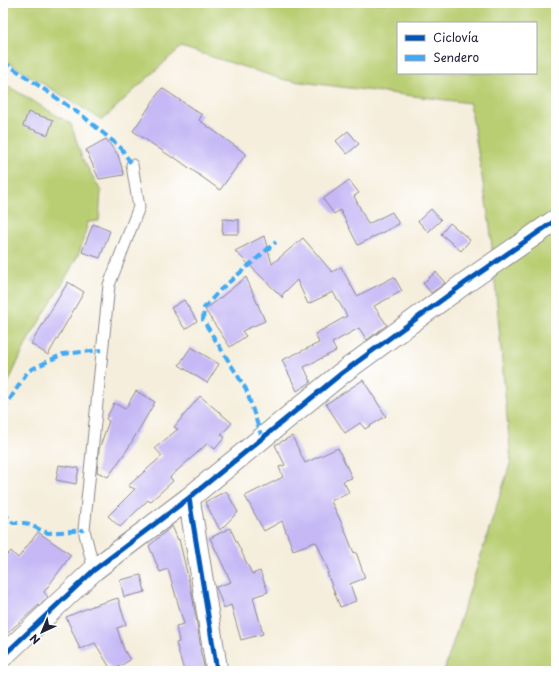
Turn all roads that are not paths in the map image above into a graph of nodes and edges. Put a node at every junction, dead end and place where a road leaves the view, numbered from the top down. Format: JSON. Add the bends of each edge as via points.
{"nodes":[{"id":1,"x":132,"y":165,"type":"dead end"},
{"id":2,"x":556,"y":220,"type":"edge"},
{"id":3,"x":189,"y":498,"type":"junction"},
{"id":4,"x":94,"y":570,"type":"junction"},
{"id":5,"x":3,"y":656,"type":"edge"},
{"id":6,"x":217,"y":671,"type":"edge"}],
"edges":[{"from":1,"to":4,"type":"lane","via":[[139,206],[109,284],[84,530]]},
{"from":2,"to":3,"type":"street","via":[[342,373]]},
{"from":3,"to":4,"type":"street"},
{"from":3,"to":6,"type":"street"},
{"from":4,"to":5,"type":"street"}]}
